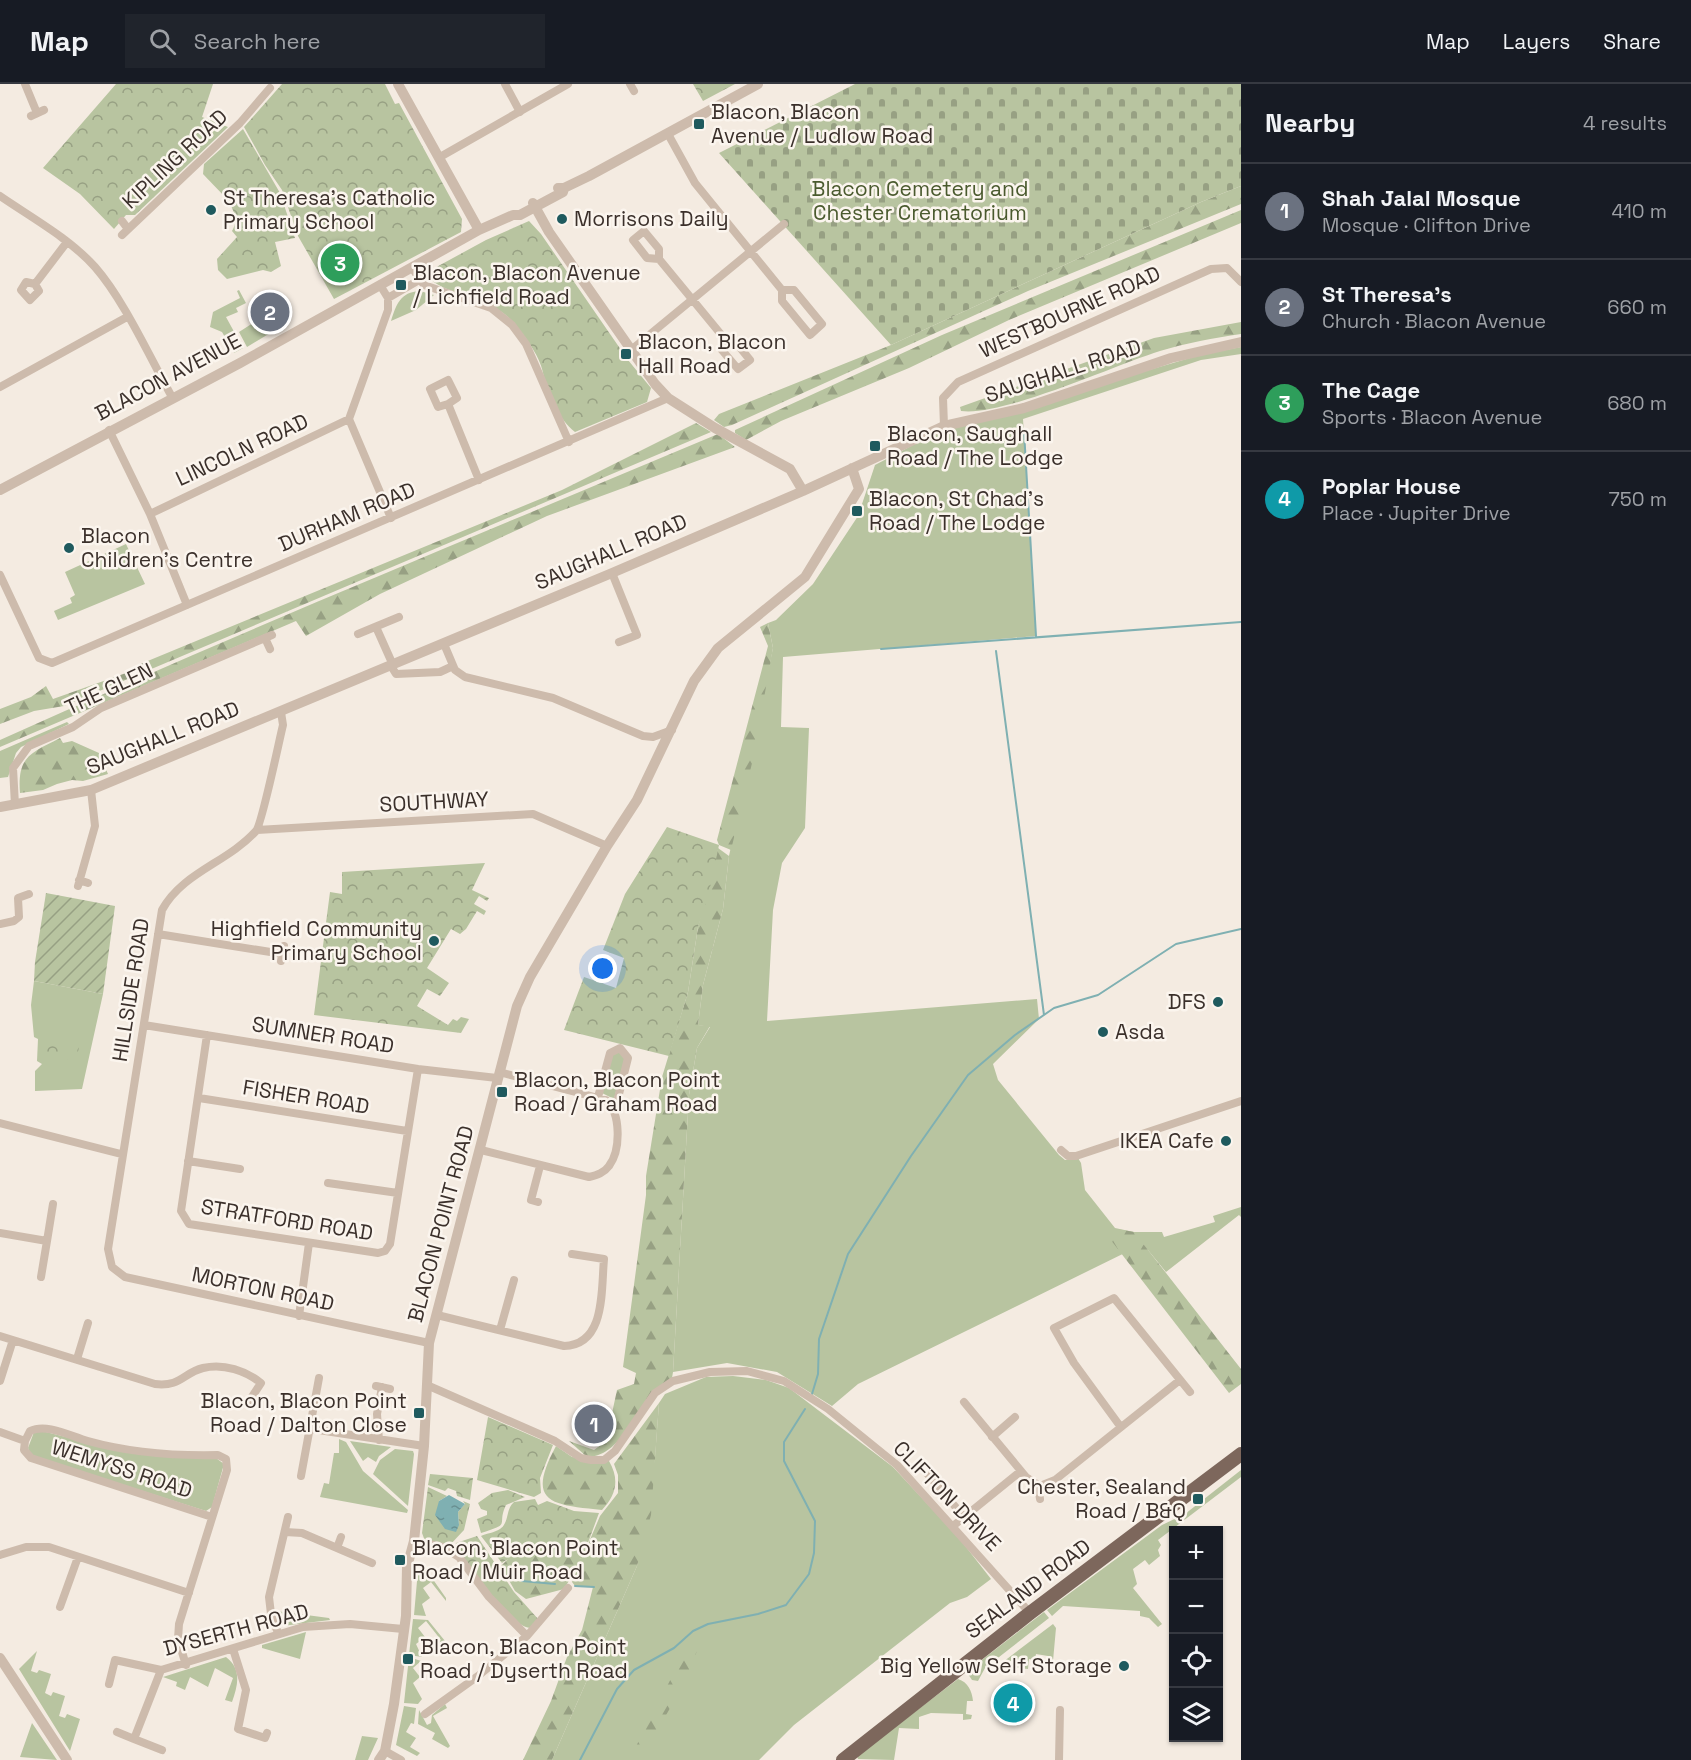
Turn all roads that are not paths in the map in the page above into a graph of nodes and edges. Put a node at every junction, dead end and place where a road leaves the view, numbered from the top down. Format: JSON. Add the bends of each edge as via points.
{"nodes":[{"id":1,"x":25,"y":84,"type":"edge"},
{"id":2,"x":260,"y":84,"type":"edge"},
{"id":3,"x":398,"y":84,"type":"edge"},
{"id":4,"x":505,"y":84,"type":"edge"},
{"id":5,"x":568,"y":84,"type":"edge"},
{"id":6,"x":758,"y":84,"type":"edge"},
{"id":7,"x":272,"y":86,"type":"edge"},
{"id":8,"x":520,"y":112,"type":"junction"},
{"id":9,"x":37,"y":113,"type":"dead end"},
{"id":10,"x":668,"y":134,"type":"junction"},
{"id":11,"x":440,"y":157,"type":"junction"},
{"id":12,"x":0,"y":196,"type":"edge"},
{"id":13,"x":531,"y":206,"type":"junction"},
{"id":14,"x":122,"y":221,"type":"dead end"},
{"id":15,"x":784,"y":224,"type":"dead end"},
{"id":16,"x":479,"y":230,"type":"junction"},
{"id":17,"x":67,"y":242,"type":"junction"},
{"id":18,"x":751,"y":251,"type":"junction"},
{"id":19,"x":659,"y":259,"type":"dead end"},
{"id":20,"x":412,"y":268,"type":"junction"},
{"id":21,"x":419,"y":280,"type":"junction"},
{"id":22,"x":1241,"y":282,"type":"edge"},
{"id":23,"x":35,"y":285,"type":"dead end"},
{"id":24,"x":380,"y":285,"type":"junction"},
{"id":25,"x":782,"y":290,"type":"junction"},
{"id":26,"x":388,"y":298,"type":"junction"},
{"id":27,"x":691,"y":299,"type":"junction"},
{"id":28,"x":127,"y":317,"type":"junction"},
{"id":29,"x":724,"y":338,"type":"dead end"},
{"id":30,"x":1241,"y":342,"type":"edge"},
{"id":31,"x":631,"y":350,"type":"junction"},
{"id":32,"x":0,"y":387,"type":"edge"},
{"id":33,"x":172,"y":397,"type":"junction"},
{"id":34,"x":668,"y":398,"type":"junction"},
{"id":35,"x":448,"y":404,"type":"dead end"},
{"id":36,"x":349,"y":419,"type":"junction"},
{"id":37,"x":944,"y":426,"type":"junction"},
{"id":38,"x":109,"y":430,"type":"junction"},
{"id":39,"x":569,"y":442,"type":"junction"},
{"id":40,"x":852,"y":468,"type":"junction"},
{"id":41,"x":479,"y":480,"type":"junction"},
{"id":42,"x":0,"y":490,"type":"edge"},
{"id":43,"x":803,"y":491,"type":"junction"},
{"id":44,"x":150,"y":513,"type":"junction"},
{"id":45,"x":391,"y":518,"type":"junction"},
{"id":46,"x":612,"y":573,"type":"junction"},
{"id":47,"x":0,"y":575,"type":"edge"},
{"id":48,"x":187,"y":604,"type":"junction"},
{"id":49,"x":399,"y":617,"type":"dead end"},
{"id":50,"x":376,"y":627,"type":"junction"},
{"id":51,"x":358,"y":634,"type":"dead end"},
{"id":52,"x":619,"y":642,"type":"dead end"},
{"id":53,"x":444,"y":644,"type":"junction"},
{"id":54,"x":270,"y":649,"type":"dead end"},
{"id":55,"x":392,"y":666,"type":"junction"},
{"id":56,"x":453,"y":666,"type":"junction"},
{"id":57,"x":280,"y":712,"type":"junction"},
{"id":58,"x":670,"y":733,"type":"junction"},
{"id":59,"x":92,"y":790,"type":"junction"},
{"id":60,"x":15,"y":805,"type":"junction"},
{"id":61,"x":0,"y":807,"type":"edge"},
{"id":62,"x":258,"y":830,"type":"junction"},
{"id":63,"x":606,"y":846,"type":"junction"},
{"id":64,"x":82,"y":883,"type":"dead end"},
{"id":65,"x":29,"y":894,"type":"dead end"},
{"id":66,"x":0,"y":924,"type":"edge"},
{"id":67,"x":158,"y":934,"type":"junction"},
{"id":68,"x":283,"y":954,"type":"dead end"},
{"id":69,"x":144,"y":1025,"type":"junction"},
{"id":70,"x":207,"y":1035,"type":"junction"},
{"id":71,"x":418,"y":1069,"type":"junction"},
{"id":72,"x":498,"y":1075,"type":"junction"},
{"id":73,"x":598,"y":1097,"type":"junction"},
{"id":74,"x":200,"y":1098,"type":"junction"},
{"id":75,"x":1241,"y":1101,"type":"edge"},
{"id":76,"x":613,"y":1107,"type":"junction"},
{"id":77,"x":0,"y":1123,"type":"edge"},
{"id":78,"x":407,"y":1131,"type":"junction"},
{"id":79,"x":481,"y":1150,"type":"junction"},
{"id":80,"x":1061,"y":1150,"type":"dead end"},
{"id":81,"x":122,"y":1154,"type":"junction"},
{"id":82,"x":188,"y":1161,"type":"junction"},
{"id":83,"x":540,"y":1166,"type":"junction"},
{"id":84,"x":240,"y":1169,"type":"dead end"},
{"id":85,"x":328,"y":1182,"type":"dead end"},
{"id":86,"x":398,"y":1193,"type":"junction"},
{"id":87,"x":538,"y":1202,"type":"dead end"},
{"id":88,"x":53,"y":1204,"type":"dead end"},
{"id":89,"x":0,"y":1233,"type":"edge"},
{"id":90,"x":47,"y":1241,"type":"junction"},
{"id":91,"x":309,"y":1243,"type":"junction"},
{"id":92,"x":108,"y":1249,"type":"joint"},
{"id":93,"x":572,"y":1254,"type":"dead end"},
{"id":94,"x":41,"y":1277,"type":"dead end"},
{"id":95,"x":514,"y":1280,"type":"dead end"},
{"id":96,"x":437,"y":1315,"type":"junction"},
{"id":97,"x":299,"y":1316,"type":"junction"},
{"id":98,"x":88,"y":1323,"type":"dead end"},
{"id":99,"x":500,"y":1330,"type":"junction"},
{"id":100,"x":0,"y":1335,"type":"edge"},
{"id":101,"x":13,"y":1340,"type":"junction"},
{"id":102,"x":429,"y":1343,"type":"junction"},
{"id":103,"x":77,"y":1359,"type":"junction"},
{"id":104,"x":319,"y":1378,"type":"dead end"},
{"id":105,"x":1180,"y":1380,"type":"junction"},
{"id":106,"x":0,"y":1381,"type":"edge"},
{"id":107,"x":429,"y":1386,"type":"junction"},
{"id":108,"x":383,"y":1387,"type":"dead end"},
{"id":109,"x":1190,"y":1392,"type":"dead end"},
{"id":110,"x":964,"y":1402,"type":"dead end"},
{"id":111,"x":248,"y":1403,"type":"dead end"},
{"id":112,"x":1015,"y":1417,"type":"dead end"},
{"id":113,"x":1120,"y":1426,"type":"junction"},
{"id":114,"x":312,"y":1429,"type":"junction"},
{"id":115,"x":0,"y":1432,"type":"edge"},
{"id":116,"x":992,"y":1437,"type":"junction"},
{"id":117,"x":379,"y":1440,"type":"junction"},
{"id":118,"x":25,"y":1441,"type":"junction"},
{"id":119,"x":424,"y":1446,"type":"junction"},
{"id":120,"x":1241,"y":1454,"type":"edge"},
{"id":121,"x":925,"y":1471,"type":"dead end"},
{"id":122,"x":1021,"y":1471,"type":"junction"},
{"id":123,"x":301,"y":1476,"type":"dead end"},
{"id":124,"x":1038,"y":1485,"type":"junction"},
{"id":125,"x":1040,"y":1499,"type":"dead end"},
{"id":126,"x":212,"y":1517,"type":"junction"},
{"id":127,"x":964,"y":1517,"type":"junction"},
{"id":128,"x":288,"y":1518,"type":"dead end"},
{"id":129,"x":953,"y":1526,"type":"junction"},
{"id":130,"x":285,"y":1532,"type":"junction"},
{"id":131,"x":341,"y":1537,"type":"dead end"},
{"id":132,"x":414,"y":1541,"type":"junction"},
{"id":133,"x":337,"y":1548,"type":"junction"},
{"id":134,"x":0,"y":1555,"type":"edge"},
{"id":135,"x":78,"y":1557,"type":"junction"},
{"id":136,"x":368,"y":1558,"type":"dead end"},
{"id":137,"x":568,"y":1588,"type":"dead end"},
{"id":138,"x":189,"y":1593,"type":"junction"},
{"id":139,"x":60,"y":1607,"type":"dead end"},
{"id":140,"x":1030,"y":1613,"type":"junction"},
{"id":141,"x":403,"y":1629,"type":"junction"},
{"id":142,"x":278,"y":1633,"type":"junction"},
{"id":143,"x":527,"y":1636,"type":"junction"},
{"id":144,"x":234,"y":1649,"type":"junction"},
{"id":145,"x":0,"y":1658,"type":"edge"},
{"id":146,"x":186,"y":1665,"type":"junction"},
{"id":147,"x":161,"y":1670,"type":"junction"},
{"id":148,"x":109,"y":1684,"type":"dead end"},
{"id":149,"x":1060,"y":1710,"type":"dead end"},
{"id":150,"x":426,"y":1715,"type":"dead end"},
{"id":151,"x":117,"y":1732,"type":"dead end"},
{"id":152,"x":267,"y":1732,"type":"dead end"},
{"id":153,"x":134,"y":1739,"type":"junction"},
{"id":154,"x":162,"y":1750,"type":"dead end"},
{"id":155,"x":382,"y":1755,"type":"edge"},
{"id":156,"x":67,"y":1760,"type":"edge"},
{"id":157,"x":401,"y":1760,"type":"edge"},
{"id":158,"x":843,"y":1760,"type":"edge"},
{"id":159,"x":1059,"y":1760,"type":"edge"}],
"edges":[{"from":1,"to":9,"type":"street"},
{"from":2,"to":7,"type":"street","name":"KIPLING ROAD"},
{"from":3,"to":11,"type":"street"},
{"from":4,"to":8,"type":"street"},
{"from":5,"to":8,"type":"street"},
{"from":6,"to":10,"type":"street","name":"BLACON AVENUE"},
{"from":7,"to":14,"type":"street","name":"KIPLING ROAD","via":[[240,123],[125,232]]},
{"from":8,"to":11,"type":"street"},
{"from":10,"to":13,"type":"street","name":"BLACON AVENUE","via":[[560,187]]},
{"from":10,"to":18,"type":"street","via":[[695,183]]},
{"from":11,"to":16,"type":"street"},
{"from":12,"to":17,"type":"street"},
{"from":13,"to":16,"type":"street","name":"BLACON AVENUE"},
{"from":13,"to":31,"type":"street"},
{"from":15,"to":18,"type":"street"},
{"from":16,"to":20,"type":"street","name":"BLACON AVENUE"},
{"from":17,"to":23,"type":"street"},
{"from":17,"to":28,"type":"street","via":[[96,268]]},
{"from":18,"to":25,"type":"street"},
{"from":18,"to":27,"type":"street"},
{"from":19,"to":27,"type":"street"},
{"from":20,"to":21,"type":"street"},
{"from":20,"to":24,"type":"street","name":"BLACON AVENUE"},
{"from":21,"to":26,"type":"street"},
{"from":21,"to":39,"type":"street","via":[[490,308],[512,325],[526,344]]},
{"from":22,"to":37,"type":"street","name":"WESTBOURNE ROAD","via":[[1227,268],[1211,269],[958,382],[941,404]]},
{"from":24,"to":26,"type":"street"},
{"from":24,"to":33,"type":"street","name":"BLACON AVENUE"},
{"from":25,"to":25,"type":"street","via":[[794,290],[822,324],[810,335],[782,301]]},
{"from":26,"to":36,"type":"street","via":[[388,310]]},
{"from":27,"to":29,"type":"street"},
{"from":27,"to":31,"type":"street"},
{"from":28,"to":32,"type":"street"},
{"from":28,"to":33,"type":"street"},
{"from":30,"to":37,"type":"street","name":"SAUGHALL ROAD","via":[[1171,358],[1024,408]]},
{"from":31,"to":34,"type":"street"},
{"from":33,"to":38,"type":"street","name":"BLACON AVENUE"},
{"from":34,"to":39,"type":"street","name":"DURHAM ROAD"},
{"from":34,"to":43,"type":"street","via":[[790,469]]},
{"from":35,"to":41,"type":"street"},
{"from":36,"to":44,"type":"street","name":"LINCOLN ROAD"},
{"from":36,"to":45,"type":"street"},
{"from":37,"to":40,"type":"street","name":"SAUGHALL ROAD"},
{"from":38,"to":42,"type":"street","name":"BLACON AVENUE"},
{"from":38,"to":44,"type":"street"},
{"from":39,"to":41,"type":"street","name":"DURHAM ROAD"},
{"from":40,"to":43,"type":"street","name":"SAUGHALL ROAD"},
{"from":40,"to":58,"type":"street","name":"BLACON POINT ROAD","via":[[859,489],[805,577],[718,648],[694,681]]},
{"from":41,"to":45,"type":"street","name":"DURHAM ROAD"},
{"from":43,"to":46,"type":"street","name":"SAUGHALL ROAD"},
{"from":44,"to":48,"type":"street"},
{"from":45,"to":48,"type":"street","name":"DURHAM ROAD"},
{"from":46,"to":52,"type":"street","via":[[637,635]]},
{"from":46,"to":53,"type":"street","name":"SAUGHALL ROAD"},
{"from":47,"to":48,"type":"street","name":"DURHAM ROAD","via":[[39,658],[52,663]]},
{"from":49,"to":50,"type":"street"},
{"from":50,"to":51,"type":"street"},
{"from":50,"to":55,"type":"street"},
{"from":53,"to":55,"type":"street","name":"SAUGHALL ROAD"},
{"from":53,"to":56,"type":"street"},
{"from":54,"to":60,"type":"street","name":"THE GLEN","via":[[268,637],[101,708],[74,727],[29,746],[13,768]]},
{"from":55,"to":56,"type":"street","via":[[396,674],[440,672]]},
{"from":55,"to":57,"type":"street","name":"SAUGHALL ROAD"},
{"from":56,"to":58,"type":"street","via":[[465,677],[553,698],[643,736]]},
{"from":57,"to":59,"type":"street","name":"SAUGHALL ROAD"},
{"from":57,"to":62,"type":"street","via":[[283,725]]},
{"from":58,"to":63,"type":"street","name":"BLACON POINT ROAD","via":[[637,801]]},
{"from":59,"to":60,"type":"street","name":"SAUGHALL ROAD"},
{"from":59,"to":64,"type":"street","via":[[94,826]]},
{"from":60,"to":61,"type":"street","name":"SAUGHALL ROAD"},
{"from":62,"to":63,"type":"street","name":"SOUTHWAY","via":[[533,814]]},
{"from":62,"to":67,"type":"street","name":"HILLSIDE ROAD","via":[[171,894],[162,910]]},
{"from":63,"to":72,"type":"street","name":"BLACON POINT ROAD","via":[[530,978],[517,1006]]},
{"from":65,"to":66,"type":"street","via":[[18,898],[19,917]]},
{"from":67,"to":68,"type":"street"},
{"from":67,"to":69,"type":"street","name":"HILLSIDE ROAD"},
{"from":69,"to":70,"type":"street","name":"SUMNER ROAD"},
{"from":69,"to":81,"type":"street","name":"HILLSIDE ROAD"},
{"from":70,"to":71,"type":"street","name":"SUMNER ROAD"},
{"from":70,"to":74,"type":"street","name":"STRATFORD ROAD"},
{"from":71,"to":72,"type":"street","name":"SUMNER ROAD"},
{"from":71,"to":78,"type":"street","name":"STRATFORD ROAD"},
{"from":72,"to":73,"type":"street","name":"SUMNER ROAD"},
{"from":72,"to":79,"type":"street","name":"BLACON POINT ROAD"},
{"from":73,"to":76,"type":"street","name":"SUMNER ROAD"},
{"from":73,"to":76,"type":"street","via":[[610,1053],[615,1048],[623,1050],[628,1058]]},
{"from":74,"to":78,"type":"street","name":"FISHER ROAD"},
{"from":74,"to":82,"type":"street","name":"STRATFORD ROAD"},
{"from":75,"to":80,"type":"street","via":[[1076,1156]]},
{"from":76,"to":83,"type":"street","via":[[618,1124],[614,1158],[606,1170],[589,1177]]},
{"from":77,"to":81,"type":"street"},
{"from":78,"to":86,"type":"street","name":"STRATFORD ROAD"},
{"from":79,"to":83,"type":"street"},
{"from":79,"to":96,"type":"street","name":"BLACON POINT ROAD"},
{"from":81,"to":92,"type":"street","name":"HILLSIDE ROAD"},
{"from":82,"to":84,"type":"street"},
{"from":82,"to":91,"type":"street","name":"STRATFORD ROAD","via":[[181,1211],[189,1224]]},
{"from":83,"to":87,"type":"street","via":[[531,1200]]},
{"from":85,"to":86,"type":"street"},
{"from":86,"to":91,"type":"street","name":"STRATFORD ROAD","via":[[390,1244],[385,1251]]},
{"from":88,"to":90,"type":"street"},
{"from":89,"to":90,"type":"street"},
{"from":90,"to":94,"type":"street"},
{"from":91,"to":97,"type":"street"},
{"from":92,"to":97,"type":"street","name":"MORTON ROAD","via":[[112,1267],[125,1277]]},
{"from":93,"to":99,"type":"street","via":[[607,1259],[598,1320],[590,1335],[582,1342],[564,1346]]},
{"from":95,"to":99,"type":"street"},
{"from":96,"to":99,"type":"street"},
{"from":96,"to":102,"type":"street","name":"BLACON POINT ROAD"},
{"from":97,"to":102,"type":"street","name":"MORTON ROAD"},
{"from":98,"to":103,"type":"street"},
{"from":100,"to":101,"type":"street"},
{"from":101,"to":103,"type":"street"},
{"from":101,"to":106,"type":"street"},
{"from":102,"to":107,"type":"street","name":"BLACON POINT ROAD"},
{"from":103,"to":111,"type":"street","via":[[168,1385],[203,1368],[240,1370],[261,1383]]},
{"from":104,"to":114,"type":"street"},
{"from":105,"to":109,"type":"street"},
{"from":105,"to":113,"type":"street"},
{"from":105,"to":113,"type":"street","via":[[1114,1298],[1054,1328],[1074,1364]]},
{"from":107,"to":119,"type":"street","name":"BLACON POINT ROAD"},
{"from":107,"to":129,"type":"street","name":"CLIFTON DRIVE","via":[[555,1441],[581,1458],[604,1460],[664,1385],[710,1372],[756,1373],[784,1381],[828,1409],[897,1465]]},
{"from":108,"to":117,"type":"street","via":[[377,1414]]},
{"from":110,"to":116,"type":"street"},
{"from":112,"to":116,"type":"street"},
{"from":113,"to":124,"type":"street","via":[[1055,1480]]},
{"from":114,"to":117,"type":"street"},
{"from":114,"to":123,"type":"street"},
{"from":115,"to":118,"type":"street","name":"WEMYSS ROAD"},
{"from":116,"to":122,"type":"street"},
{"from":117,"to":119,"type":"street"},
{"from":118,"to":126,"type":"street","name":"WEMYSS ROAD","via":[[24,1450],[31,1458]]},
{"from":118,"to":126,"type":"street","via":[[30,1431],[44,1427],[145,1453],[218,1455],[226,1459],[227,1470]]},
{"from":119,"to":132,"type":"street","name":"BLACON POINT ROAD"},
{"from":120,"to":140,"type":"main road","name":"SEALAND ROAD"},
{"from":121,"to":127,"type":"street"},
{"from":122,"to":124,"type":"street"},
{"from":122,"to":127,"type":"street"},
{"from":124,"to":125,"type":"street"},
{"from":126,"to":138,"type":"street"},
{"from":127,"to":129,"type":"street"},
{"from":128,"to":130,"type":"street"},
{"from":129,"to":140,"type":"street","name":"CLIFTON DRIVE"},
{"from":130,"to":133,"type":"street","via":[[302,1533]]},
{"from":130,"to":142,"type":"street","via":[[269,1597]]},
{"from":131,"to":133,"type":"street"},
{"from":132,"to":141,"type":"street","name":"BLACON POINT ROAD","via":[[407,1567]]},
{"from":132,"to":143,"type":"street","via":[[443,1547],[459,1557],[489,1597]]},
{"from":133,"to":136,"type":"street"},
{"from":134,"to":135,"type":"street","via":[[42,1546]]},
{"from":135,"to":138,"type":"street"},
{"from":135,"to":139,"type":"street"},
{"from":137,"to":143,"type":"street"},
{"from":138,"to":146,"type":"street","via":[[178,1638]]},
{"from":140,"to":158,"type":"main road","name":"SEALAND ROAD"},
{"from":141,"to":142,"type":"street","name":"DYSERTH ROAD","via":[[333,1624]]},
{"from":141,"to":155,"type":"street","name":"BLACON POINT ROAD"},
{"from":142,"to":144,"type":"street","name":"DYSERTH ROAD"},
{"from":143,"to":150,"type":"street"},
{"from":144,"to":146,"type":"street","name":"DYSERTH ROAD"},
{"from":144,"to":152,"type":"street","via":[[246,1690],[234,1728],[265,1738]]},
{"from":145,"to":156,"type":"street"},
{"from":146,"to":147,"type":"street","name":"DYSERTH ROAD"},
{"from":147,"to":148,"type":"street","name":"DYSERTH ROAD","via":[[115,1656]]},
{"from":147,"to":153,"type":"street"},
{"from":149,"to":159,"type":"street"},
{"from":151,"to":153,"type":"street"},
{"from":153,"to":154,"type":"street"},
{"from":155,"to":157,"type":"street"}]}
